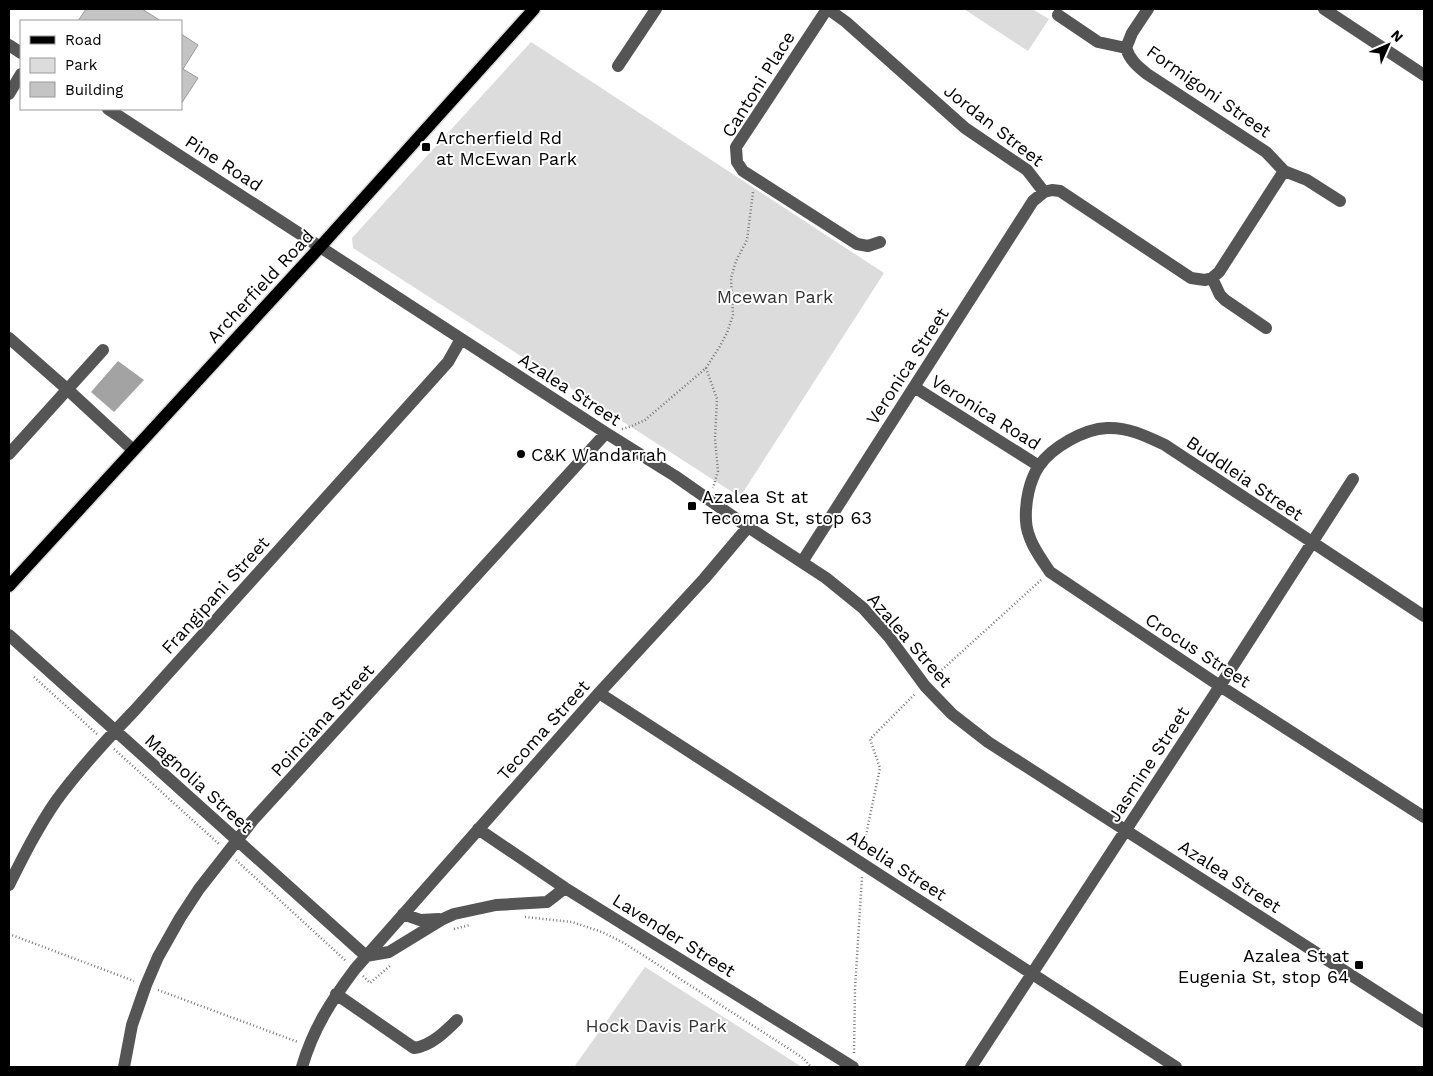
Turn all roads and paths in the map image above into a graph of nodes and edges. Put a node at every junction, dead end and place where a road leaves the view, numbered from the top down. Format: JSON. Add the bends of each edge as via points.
{"nodes":[{"id":1,"x":534,"y":9,"type":"edge"},
{"id":2,"x":656,"y":9,"type":"edge"},
{"id":3,"x":828,"y":9,"type":"edge"},
{"id":4,"x":1148,"y":9,"type":"edge"},
{"id":5,"x":1324,"y":9,"type":"edge"},
{"id":6,"x":1058,"y":15,"type":"dead end"},
{"id":7,"x":9,"y":45,"type":"edge"},
{"id":8,"x":1126,"y":48,"type":"junction"},
{"id":9,"x":20,"y":52,"type":"edge"},
{"id":10,"x":618,"y":66,"type":"dead end"},
{"id":11,"x":1424,"y":75,"type":"edge"},
{"id":12,"x":20,"y":76,"type":"edge"},
{"id":13,"x":9,"y":94,"type":"edge"},
{"id":14,"x":110,"y":110,"type":"edge"},
{"id":15,"x":1284,"y":171,"type":"junction"},
{"id":16,"x":756,"y":180,"type":"junction"},
{"id":17,"x":1044,"y":192,"type":"junction"},
{"id":18,"x":1340,"y":201,"type":"dead end"},
{"id":19,"x":880,"y":242,"type":"dead end"},
{"id":20,"x":320,"y":248,"type":"junction"},
{"id":21,"x":1212,"y":278,"type":"junction"},
{"id":22,"x":1266,"y":328,"type":"dead end"},
{"id":23,"x":9,"y":338,"type":"edge"},
{"id":24,"x":461,"y":339,"type":"junction"},
{"id":25,"x":103,"y":350,"type":"dead end"},
{"id":26,"x":706,"y":368,"type":"junction"},
{"id":27,"x":914,"y":387,"type":"junction"},
{"id":28,"x":67,"y":389,"type":"junction"},
{"id":29,"x":606,"y":433,"type":"junction"},
{"id":30,"x":133,"y":450,"type":"junction"},
{"id":31,"x":9,"y":454,"type":"edge"},
{"id":32,"x":1039,"y":466,"type":"junction"},
{"id":33,"x":1353,"y":479,"type":"dead end"},
{"id":34,"x":713,"y":502,"type":"junction"},
{"id":35,"x":748,"y":527,"type":"junction"},
{"id":36,"x":1312,"y":543,"type":"junction"},
{"id":37,"x":802,"y":562,"type":"junction"},
{"id":38,"x":1050,"y":572,"type":"junction"},
{"id":39,"x":9,"y":586,"type":"edge"},
{"id":40,"x":1424,"y":616,"type":"edge"},
{"id":41,"x":9,"y":636,"type":"edge"},
{"id":42,"x":29,"y":672,"type":"dead end"},
{"id":43,"x":925,"y":686,"type":"junction"},
{"id":44,"x":1220,"y":686,"type":"junction"},
{"id":45,"x":599,"y":693,"type":"junction"},
{"id":46,"x":115,"y":731,"type":"junction"},
{"id":47,"x":105,"y":742,"type":"junction"},
{"id":48,"x":1424,"y":817,"type":"edge"},
{"id":49,"x":478,"y":829,"type":"junction"},
{"id":50,"x":1126,"y":830,"type":"junction"},
{"id":51,"x":237,"y":841,"type":"junction"},
{"id":52,"x":228,"y":852,"type":"junction"},
{"id":53,"x":862,"y":863,"type":"junction"},
{"id":54,"x":9,"y":885,"type":"edge"},
{"id":55,"x":566,"y":888,"type":"junction"},
{"id":56,"x":403,"y":914,"type":"junction"},
{"id":57,"x":524,"y":917,"type":"dead end"},
{"id":58,"x":443,"y":919,"type":"junction"},
{"id":59,"x":474,"y":924,"type":"dead end"},
{"id":60,"x":448,"y":932,"type":"dead end"},
{"id":61,"x":366,"y":956,"type":"junction"},
{"id":62,"x":392,"y":964,"type":"dead end"},
{"id":63,"x":355,"y":968,"type":"junction"},
{"id":64,"x":1032,"y":975,"type":"junction"},
{"id":65,"x":336,"y":994,"type":"junction"},
{"id":66,"x":457,"y":1020,"type":"dead end"},
{"id":67,"x":1424,"y":1022,"type":"edge"},
{"id":68,"x":851,"y":1066,"type":"edge"},
{"id":69,"x":124,"y":1067,"type":"edge"},
{"id":70,"x":302,"y":1067,"type":"edge"},
{"id":71,"x":811,"y":1067,"type":"edge"},
{"id":72,"x":972,"y":1067,"type":"edge"},
{"id":73,"x":1176,"y":1067,"type":"edge"}],
"edges":[{"from":1,"to":20,"type":"main road","name":"Archerfield Road"},
{"from":2,"to":10,"type":"street"},
{"from":3,"to":16,"type":"street","name":"Cantoni Place","via":[[736,147],[737,162]]},
{"from":3,"to":17,"type":"street","name":"Jordan Street","via":[[965,128],[1027,170]]},
{"from":4,"to":8,"type":"street"},
{"from":5,"to":11,"type":"street"},
{"from":6,"to":8,"type":"street","name":"Formigoni Street","via":[[1098,42]]},
{"from":7,"to":9,"type":"street"},
{"from":8,"to":15,"type":"street","name":"Formigoni Street","via":[[1135,65],[1266,152]]},
{"from":12,"to":13,"type":"street"},
{"from":14,"to":20,"type":"street","name":"Pine Road"},
{"from":15,"to":18,"type":"street","name":"Formigoni Street","via":[[1307,180]]},
{"from":15,"to":21,"type":"street"},
{"from":16,"to":19,"type":"street","name":"Cantoni Place","via":[[857,244],[868,246]]},
{"from":16,"to":26,"type":"path","via":[[747,240],[731,278],[733,315],[727,333]]},
{"from":17,"to":21,"type":"street","name":"Jordan Street","via":[[1060,191],[1191,278]]},
{"from":17,"to":27,"type":"street","name":"Veronica Street","via":[[1034,201]]},
{"from":20,"to":24,"type":"street","name":"Azalea Street"},
{"from":20,"to":30,"type":"main road","name":"Archerfield Road"},
{"from":21,"to":22,"type":"street","via":[[1225,300]]},
{"from":23,"to":28,"type":"street"},
{"from":24,"to":29,"type":"street","name":"Azalea Street"},
{"from":24,"to":46,"type":"street","name":"Frangipani Street","via":[[448,362]]},
{"from":25,"to":28,"type":"street"},
{"from":26,"to":29,"type":"path","via":[[645,420]]},
{"from":26,"to":34,"type":"path","via":[[717,399],[715,439],[718,471],[713,485]]},
{"from":27,"to":32,"type":"street","name":"Veronica Road"},
{"from":27,"to":37,"type":"street","name":"Veronica Street"},
{"from":28,"to":30,"type":"street"},
{"from":28,"to":31,"type":"street"},
{"from":29,"to":34,"type":"street","name":"Azalea Street"},
{"from":29,"to":51,"type":"street","name":"Poinciana Street"},
{"from":30,"to":39,"type":"main road","name":"Archerfield Road"},
{"from":32,"to":36,"type":"street","name":"Buddleia Street","via":[[1057,448],[1083,432],[1107,428],[1136,431],[1164,445]]},
{"from":32,"to":38,"type":"street","name":"Crocus Street","via":[[1028,490],[1026,522],[1033,546]]},
{"from":33,"to":36,"type":"street","name":"Jasmine Street"},
{"from":34,"to":35,"type":"street","name":"Azalea Street"},
{"from":35,"to":37,"type":"street","name":"Azalea Street"},
{"from":35,"to":45,"type":"street","name":"Tecoma Street"},
{"from":36,"to":40,"type":"street","name":"Buddleia Street"},
{"from":36,"to":44,"type":"street","name":"Jasmine Street"},
{"from":37,"to":43,"type":"street","name":"Azalea Street","via":[[863,608]]},
{"from":38,"to":43,"type":"path"},
{"from":38,"to":44,"type":"street","name":"Crocus Street"},
{"from":41,"to":46,"type":"street","name":"Magnolia Street"},
{"from":42,"to":47,"type":"path"},
{"from":43,"to":50,"type":"street","name":"Azalea Street","via":[[952,714],[988,742]]},
{"from":43,"to":53,"type":"path","via":[[870,739],[880,768]]},
{"from":44,"to":48,"type":"street","name":"Crocus Street"},
{"from":44,"to":50,"type":"street","name":"Jasmine Street"},
{"from":45,"to":49,"type":"street","name":"Tecoma Street"},
{"from":45,"to":53,"type":"street","name":"Abelia Street"},
{"from":46,"to":47,"type":"street","name":"Frangipani Street"},
{"from":46,"to":51,"type":"street","name":"Magnolia Street"},
{"from":47,"to":52,"type":"path"},
{"from":47,"to":54,"type":"street","name":"Frangipani Street","via":[[56,802]]},
{"from":49,"to":55,"type":"street","name":"Lavender Street"},
{"from":49,"to":56,"type":"street","name":"Tecoma Street"},
{"from":50,"to":64,"type":"street","name":"Jasmine Street"},
{"from":50,"to":67,"type":"street","name":"Azalea Street"},
{"from":51,"to":52,"type":"street","name":"Poinciana Street"},
{"from":51,"to":61,"type":"street","name":"Magnolia Street"},
{"from":52,"to":63,"type":"path"},
{"from":52,"to":69,"type":"street","name":"Poinciana Street","via":[[198,889],[158,957],[132,1025]]},
{"from":53,"to":64,"type":"street","name":"Abelia Street"},
{"from":53,"to":68,"type":"path"},
{"from":55,"to":58,"type":"street","via":[[547,902],[496,905]]},
{"from":55,"to":68,"type":"street","name":"Lavender Street"},
{"from":56,"to":58,"type":"street","via":[[420,920]]},
{"from":56,"to":61,"type":"street","name":"Tecoma Street"},
{"from":57,"to":71,"type":"path","via":[[572,922],[624,943],[804,1059]]},
{"from":58,"to":61,"type":"street","via":[[389,952]]},
{"from":59,"to":60,"type":"path"},
{"from":61,"to":63,"type":"street","name":"Tecoma Street"},
{"from":62,"to":63,"type":"path","via":[[370,983]]},
{"from":63,"to":65,"type":"street","name":"Tecoma Street"},
{"from":64,"to":72,"type":"street","name":"Jasmine Street"},
{"from":64,"to":73,"type":"street","name":"Abelia Street"},
{"from":65,"to":66,"type":"street","via":[[414,1048],[428,1044]]},
{"from":65,"to":70,"type":"street","name":"Tecoma Street","via":[[319,1022]]}]}
